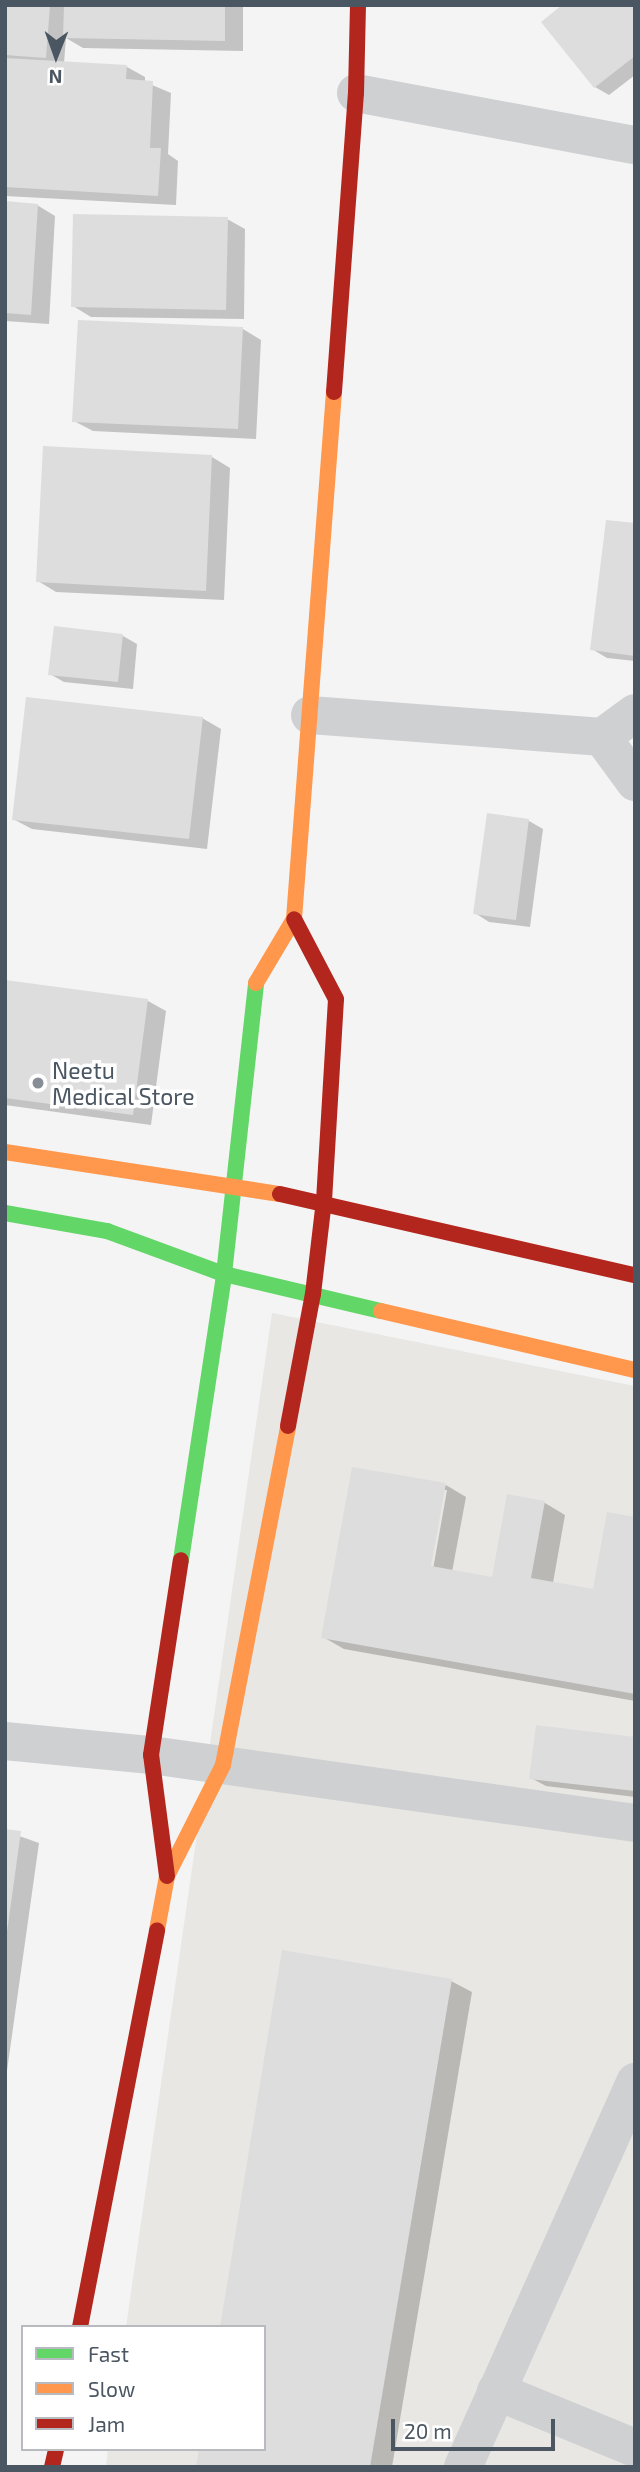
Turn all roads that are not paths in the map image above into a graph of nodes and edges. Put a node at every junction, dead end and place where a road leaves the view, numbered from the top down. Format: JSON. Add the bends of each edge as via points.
{"nodes":[{"id":1,"x":358,"y":5,"type":"edge"},
{"id":2,"x":356,"y":93,"type":"junction"},
{"id":3,"x":635,"y":145,"type":"edge"},
{"id":4,"x":635,"y":713,"type":"edge"},
{"id":5,"x":310,"y":715,"type":"junction"},
{"id":6,"x":602,"y":737,"type":"junction"},
{"id":7,"x":635,"y":782,"type":"edge"},
{"id":8,"x":294,"y":919,"type":"junction"},
{"id":9,"x":5,"y":1152,"type":"edge"},
{"id":10,"x":234,"y":1189,"type":"junction"},
{"id":11,"x":324,"y":1201,"type":"junction"},
{"id":12,"x":5,"y":1213,"type":"edge"},
{"id":13,"x":224,"y":1274,"type":"junction"},
{"id":14,"x":635,"y":1275,"type":"edge"},
{"id":15,"x":313,"y":1294,"type":"junction"},
{"id":16,"x":635,"y":1370,"type":"edge"},
{"id":17,"x":5,"y":1741,"type":"edge"},
{"id":18,"x":151,"y":1755,"type":"junction"},
{"id":19,"x":223,"y":1765,"type":"junction"},
{"id":20,"x":635,"y":1823,"type":"edge"},
{"id":21,"x":167,"y":1875,"type":"junction"},
{"id":22,"x":635,"y":2082,"type":"edge"},
{"id":23,"x":80,"y":2325,"type":"edge"},
{"id":24,"x":496,"y":2390,"type":"junction"},
{"id":25,"x":635,"y":2448,"type":"edge"},
{"id":26,"x":463,"y":2467,"type":"edge"}],
"edges":[{"from":1,"to":2,"type":"street"},
{"from":2,"to":3,"type":"street"},
{"from":2,"to":5,"type":"street"},
{"from":4,"to":6,"type":"street"},
{"from":5,"to":6,"type":"street"},
{"from":5,"to":8,"type":"street"},
{"from":6,"to":7,"type":"street"},
{"from":8,"to":10,"type":"street","via":[[256,982]]},
{"from":8,"to":11,"type":"street","via":[[336,999]]},
{"from":9,"to":10,"type":"street"},
{"from":10,"to":11,"type":"street"},
{"from":10,"to":13,"type":"street"},
{"from":11,"to":14,"type":"street"},
{"from":11,"to":15,"type":"street"},
{"from":12,"to":13,"type":"street","via":[[107,1231]]},
{"from":13,"to":15,"type":"street"},
{"from":13,"to":18,"type":"street"},
{"from":15,"to":16,"type":"street"},
{"from":15,"to":19,"type":"street"},
{"from":17,"to":18,"type":"street"},
{"from":18,"to":19,"type":"street"},
{"from":18,"to":21,"type":"street"},
{"from":19,"to":20,"type":"street"},
{"from":19,"to":21,"type":"street"},
{"from":21,"to":23,"type":"street"},
{"from":22,"to":24,"type":"street"},
{"from":24,"to":25,"type":"street"},
{"from":24,"to":26,"type":"street"}]}
